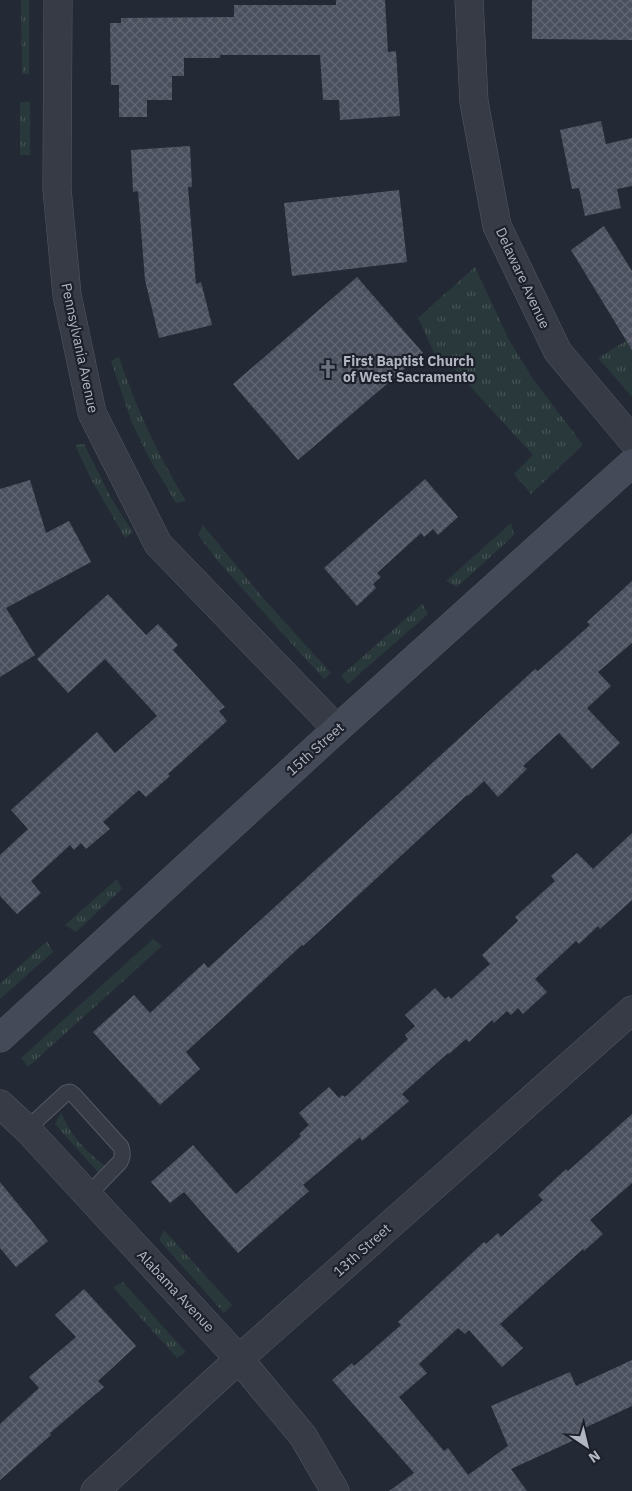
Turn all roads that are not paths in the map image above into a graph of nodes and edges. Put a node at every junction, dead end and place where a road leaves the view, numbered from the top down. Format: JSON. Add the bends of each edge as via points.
{"nodes":[{"id":1,"x":58,"y":0,"type":"edge"},
{"id":2,"x":469,"y":0,"type":"edge"},
{"id":3,"x":632,"y":440,"type":"edge"},
{"id":4,"x":632,"y":463,"type":"edge"},
{"id":5,"x":337,"y":729,"type":"junction"},
{"id":6,"x":632,"y":1010,"type":"edge"},
{"id":7,"x":0,"y":1038,"type":"edge"},
{"id":8,"x":0,"y":1104,"type":"edge"},
{"id":9,"x":27,"y":1129,"type":"junction"},
{"id":10,"x":88,"y":1195,"type":"junction"},
{"id":11,"x":239,"y":1359,"type":"junction"},
{"id":12,"x":95,"y":1491,"type":"edge"},
{"id":13,"x":335,"y":1491,"type":"edge"}],
"edges":[{"from":1,"to":5,"type":"street","name":"Pennsylvania Avenue","via":[[57,189],[67,295],[92,413],[158,544]]},
{"from":2,"to":3,"type":"street","name":"Delaware Avenue","via":[[474,102],[497,226],[558,352]]},
{"from":4,"to":5,"type":"street","name":"15th Street"},
{"from":5,"to":7,"type":"street","name":"15th Street"},
{"from":6,"to":11,"type":"street","name":"13th Street"},
{"from":8,"to":9,"type":"street","name":"Alabama Avenue"},
{"from":9,"to":10,"type":"street","name":"Alabama Avenue"},
{"from":9,"to":10,"type":"lane","via":[[66,1093],[74,1095],[120,1147],[123,1157]]},
{"from":10,"to":11,"type":"street","name":"Alabama Avenue"},
{"from":11,"to":12,"type":"street","name":"13th Street"},
{"from":11,"to":13,"type":"street","name":"Alabama Avenue","via":[[304,1436]]}]}
